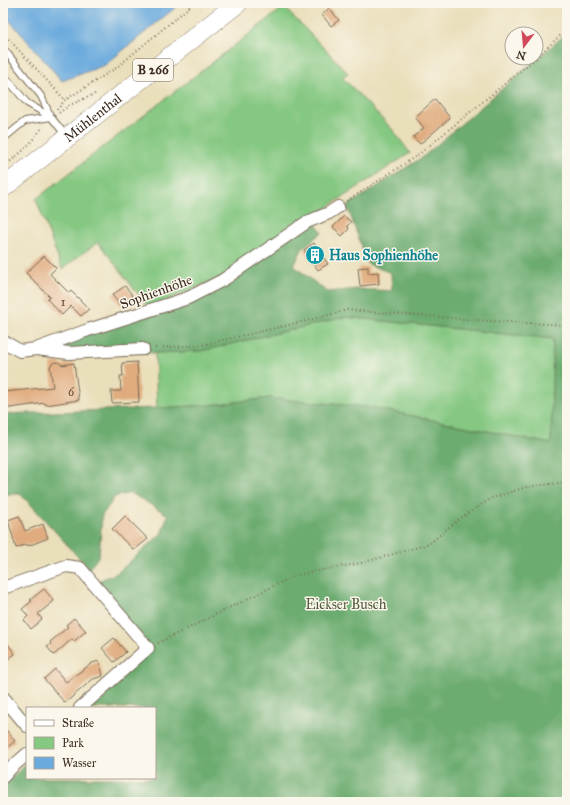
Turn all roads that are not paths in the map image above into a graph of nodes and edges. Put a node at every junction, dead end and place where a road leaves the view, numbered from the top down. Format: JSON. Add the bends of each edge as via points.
{"nodes":[{"id":1,"x":238,"y":3,"type":"edge"},
{"id":2,"x":3,"y":48,"type":"edge"},
{"id":3,"x":3,"y":74,"type":"edge"},
{"id":4,"x":52,"y":117,"type":"junction"},
{"id":5,"x":67,"y":137,"type":"junction"},
{"id":6,"x":3,"y":139,"type":"edge"},
{"id":7,"x":3,"y":188,"type":"edge"},
{"id":8,"x":338,"y":207,"type":"road end"},
{"id":9,"x":3,"y":341,"type":"edge"},
{"id":10,"x":36,"y":349,"type":"junction"},
{"id":11,"x":143,"y":349,"type":"road end"},
{"id":12,"x":3,"y":588,"type":"edge"},
{"id":13,"x":3,"y":698,"type":"edge"},
{"id":14,"x":81,"y":707,"type":"edge"},
{"id":15,"x":26,"y":725,"type":"edge"},
{"id":16,"x":26,"y":755,"type":"edge"},
{"id":17,"x":3,"y":777,"type":"edge"}],
"edges":[{"from":1,"to":5,"type":"main road","name":"Mühlenthal","number":"B 266"},
{"from":2,"to":4,"type":"lane","via":[[41,96]]},
{"from":3,"to":4,"type":"lane","via":[[27,103]]},
{"from":4,"to":5,"type":"lane"},
{"from":4,"to":6,"type":"lane","via":[[25,121]]},
{"from":5,"to":7,"type":"main road","name":"Mühlenthal","number":"B 266"},
{"from":8,"to":10,"type":"street","name":"Sophienhöhe","via":[[307,222],[223,280],[188,298]]},
{"from":9,"to":10,"type":"street","via":[[20,351]]},
{"from":10,"to":11,"type":"street","via":[[69,353]]},
{"from":12,"to":14,"type":"street","via":[[66,566],[80,568],[148,648]]},
{"from":13,"to":15,"type":"street"},
{"from":16,"to":17,"type":"street"}]}
